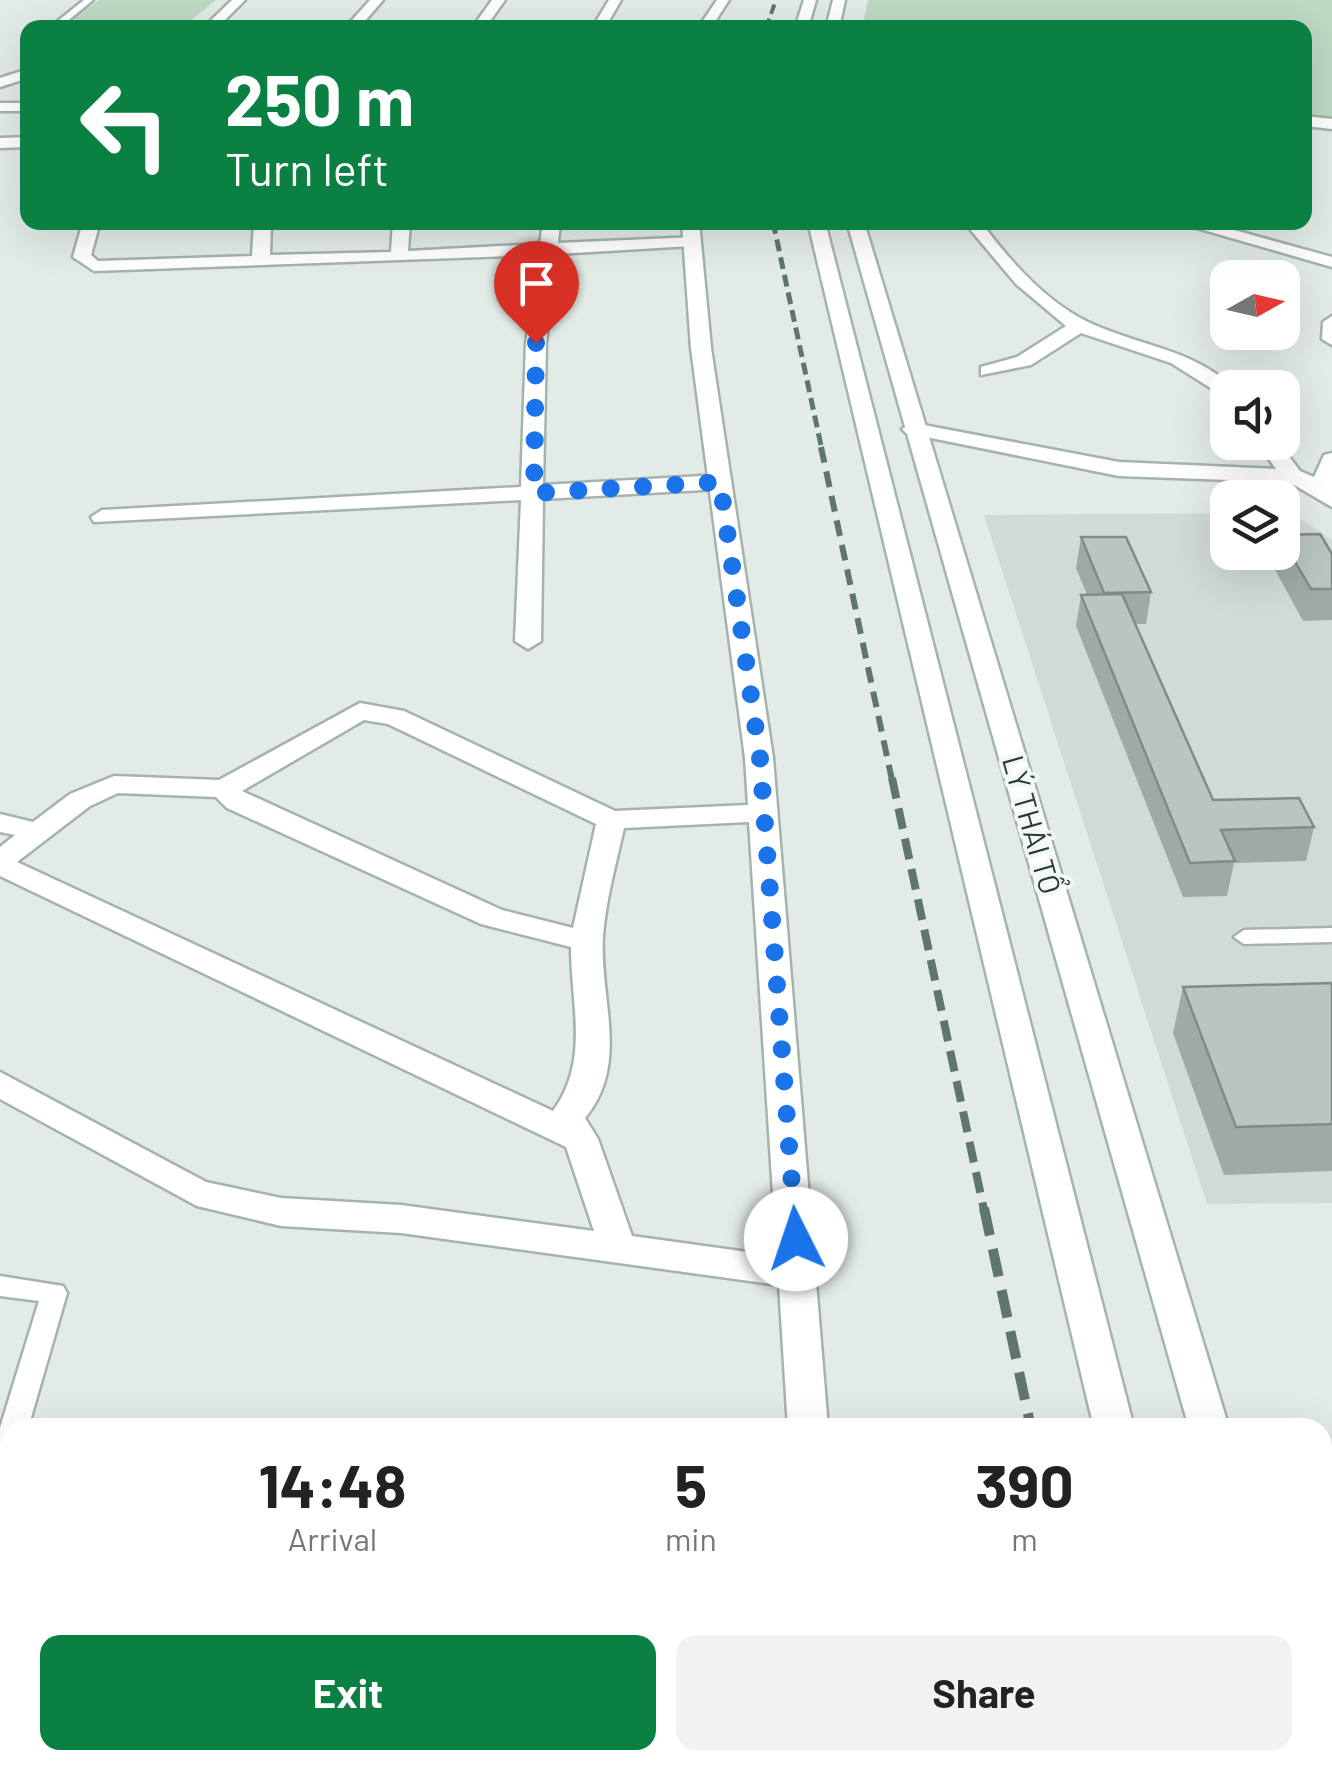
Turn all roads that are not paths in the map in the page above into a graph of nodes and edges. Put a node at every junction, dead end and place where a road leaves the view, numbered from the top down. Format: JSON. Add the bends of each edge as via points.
{"nodes":[{"id":1,"x":89,"y":0,"type":"edge"},
{"id":2,"x":239,"y":0,"type":"edge"},
{"id":3,"x":377,"y":0,"type":"edge"},
{"id":4,"x":63,"y":20,"type":"edge"},
{"id":5,"x":217,"y":20,"type":"edge"},
{"id":6,"x":358,"y":20,"type":"edge"},
{"id":7,"x":90,"y":230,"type":"edge"},
{"id":8,"x":263,"y":230,"type":"edge"},
{"id":9,"x":401,"y":230,"type":"edge"},
{"id":10,"x":551,"y":230,"type":"edge"},
{"id":11,"x":818,"y":230,"type":"edge"},
{"id":12,"x":857,"y":230,"type":"edge"},
{"id":13,"x":977,"y":230,"type":"edge"},
{"id":14,"x":1214,"y":230,"type":"edge"},
{"id":15,"x":690,"y":232,"type":"edge"},
{"id":16,"x":550,"y":249,"type":"junction"},
{"id":17,"x":399,"y":257,"type":"junction"},
{"id":18,"x":262,"y":262,"type":"junction"},
{"id":19,"x":1332,"y":262,"type":"edge"},
{"id":20,"x":1332,"y":322,"type":"edge"},
{"id":21,"x":1079,"y":326,"type":"junction"},
{"id":22,"x":1332,"y":339,"type":"edge"},
{"id":23,"x":988,"y":371,"type":"dead end"},
{"id":24,"x":1210,"y":374,"type":"edge"},
{"id":25,"x":914,"y":430,"type":"junction"},
{"id":26,"x":1280,"y":460,"type":"edge"},
{"id":27,"x":1332,"y":460,"type":"edge"},
{"id":28,"x":1292,"y":476,"type":"junction"},
{"id":29,"x":720,"y":482,"type":"junction"},
{"id":30,"x":534,"y":493,"type":"junction"},
{"id":31,"x":1326,"y":494,"type":"edge"},
{"id":32,"x":102,"y":516,"type":"dead end"},
{"id":33,"x":528,"y":641,"type":"dead end"},
{"id":34,"x":224,"y":788,"type":"junction"},
{"id":35,"x":764,"y":813,"type":"junction"},
{"id":36,"x":610,"y":820,"type":"junction"},
{"id":37,"x":0,"y":822,"type":"edge"},
{"id":38,"x":38,"y":832,"type":"junction"},
{"id":39,"x":0,"y":863,"type":"edge"},
{"id":40,"x":1332,"y":936,"type":"edge"},
{"id":41,"x":1244,"y":938,"type":"dead end"},
{"id":42,"x":587,"y":940,"type":"junction"},
{"id":43,"x":0,"y":1084,"type":"edge"},
{"id":44,"x":581,"y":1139,"type":"junction"},
{"id":45,"x":618,"y":1248,"type":"junction"},
{"id":46,"x":798,"y":1273,"type":"junction"},
{"id":47,"x":0,"y":1286,"type":"edge"},
{"id":48,"x":17,"y":1418,"type":"edge"},
{"id":49,"x":807,"y":1418,"type":"edge"},
{"id":50,"x":1112,"y":1418,"type":"edge"},
{"id":51,"x":1207,"y":1418,"type":"edge"}],
"edges":[{"from":1,"to":4,"type":"lane"},
{"from":2,"to":5,"type":"street"},
{"from":3,"to":6,"type":"street"},
{"from":7,"to":18,"type":"street","via":[[82,257],[94,266]]},
{"from":8,"to":18,"type":"street"},
{"from":9,"to":17,"type":"street"},
{"from":10,"to":16,"type":"street"},
{"from":11,"to":50,"type":"street","name":"LÝ THÁI TỔ"},
{"from":12,"to":25,"type":"street","name":"LÝ THÁI TỔ"},
{"from":13,"to":21,"type":"street","via":[[994,255]]},
{"from":14,"to":19,"type":"street"},
{"from":15,"to":16,"type":"street"},
{"from":15,"to":29,"type":"street"},
{"from":16,"to":17,"type":"street"},
{"from":16,"to":30,"type":"street","via":[[536,343]]},
{"from":17,"to":18,"type":"street"},
{"from":20,"to":22,"type":"street"},
{"from":21,"to":23,"type":"street","via":[[1024,361]]},
{"from":21,"to":24,"type":"street"},
{"from":25,"to":28,"type":"street","via":[[1119,468]]},
{"from":25,"to":51,"type":"street","name":"LÝ THÁI TỔ"},
{"from":26,"to":28,"type":"street"},
{"from":27,"to":31,"type":"street"},
{"from":28,"to":31,"type":"street"},
{"from":29,"to":30,"type":"street"},
{"from":29,"to":35,"type":"street"},
{"from":30,"to":32,"type":"street"},
{"from":30,"to":33,"type":"street"},
{"from":34,"to":36,"type":"street","via":[[360,711],[395,718]]},
{"from":34,"to":38,"type":"street","via":[[114,784]]},
{"from":34,"to":42,"type":"street","via":[[237,802],[492,917]]},
{"from":35,"to":36,"type":"street"},
{"from":35,"to":46,"type":"street"},
{"from":36,"to":42,"type":"street"},
{"from":37,"to":38,"type":"street"},
{"from":38,"to":39,"type":"street"},
{"from":39,"to":44,"type":"street"},
{"from":40,"to":41,"type":"lane"},
{"from":42,"to":44,"type":"street","via":[[593,1058],[580,1106],[567,1117]]},
{"from":43,"to":45,"type":"street","via":[[197,1193],[281,1212],[402,1219]]},
{"from":44,"to":45,"type":"street"},
{"from":45,"to":46,"type":"street"},
{"from":46,"to":49,"type":"street"},
{"from":47,"to":48,"type":"lane","via":[[54,1293]]}]}
